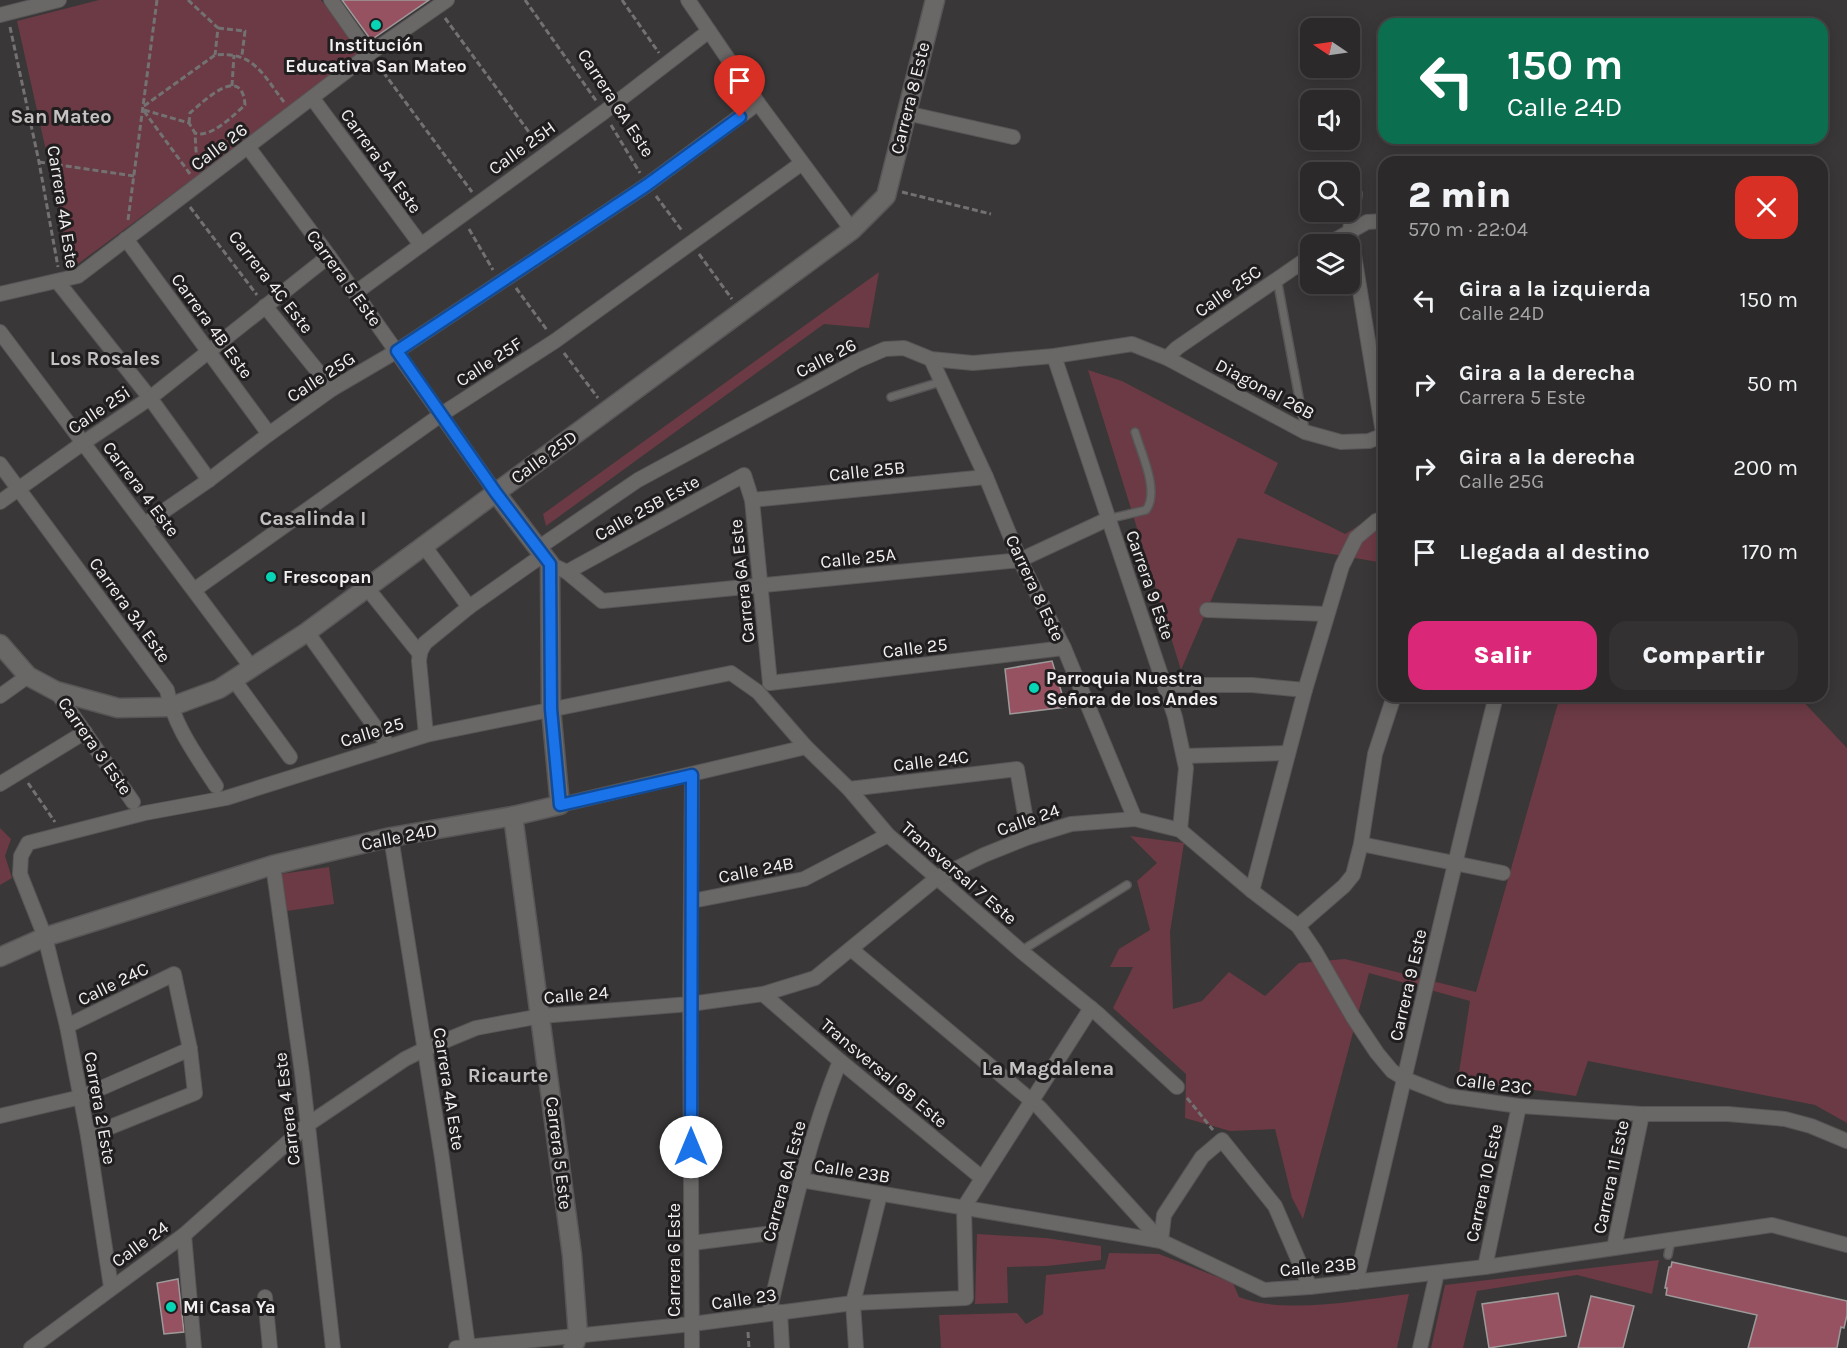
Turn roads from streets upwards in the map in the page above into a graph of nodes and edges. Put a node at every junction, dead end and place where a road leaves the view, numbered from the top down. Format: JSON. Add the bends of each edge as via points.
{"nodes":[{"id":1,"x":59,"y":0,"type":"edge"},
{"id":2,"x":331,"y":0,"type":"edge"},
{"id":3,"x":688,"y":0,"type":"edge"},
{"id":4,"x":935,"y":0,"type":"edge"},
{"id":5,"x":442,"y":3,"type":"edge"},
{"id":6,"x":3,"y":9,"type":"edge"},
{"id":7,"x":709,"y":31,"type":"junction"},
{"id":8,"x":369,"y":54,"type":"junction"},
{"id":9,"x":313,"y":99,"type":"junction"},
{"id":10,"x":758,"y":103,"type":"junction"},
{"id":11,"x":906,"y":113,"type":"junction"},
{"id":12,"x":1012,"y":137,"type":"dead end"},
{"id":13,"x":248,"y":147,"type":"junction"},
{"id":14,"x":802,"y":163,"type":"junction"},
{"id":15,"x":888,"y":192,"type":"joint"},
{"id":16,"x":1378,"y":221,"type":"edge"},
{"id":17,"x":1351,"y":222,"type":"edge"},
{"id":18,"x":852,"y":230,"type":"junction"},
{"id":19,"x":1350,"y":230,"type":"junction"},
{"id":20,"x":1344,"y":234,"type":"edge"},
{"id":21,"x":126,"y":239,"type":"junction"},
{"id":22,"x":421,"y":245,"type":"junction"},
{"id":23,"x":329,"y":256,"type":"junction"},
{"id":24,"x":1300,"y":263,"type":"edge"},
{"id":25,"x":57,"y":281,"type":"junction"},
{"id":26,"x":355,"y":293,"type":"junction"},
{"id":27,"x":0,"y":294,"type":"edge"},
{"id":28,"x":265,"y":306,"type":"junction"},
{"id":29,"x":0,"y":332,"type":"edge"},
{"id":30,"x":210,"y":351,"type":"junction"},
{"id":31,"x":397,"y":351,"type":"junction"},
{"id":32,"x":1054,"y":356,"type":"junction"},
{"id":33,"x":1167,"y":358,"type":"junction"},
{"id":34,"x":931,"y":359,"type":"junction"},
{"id":35,"x":332,"y":389,"type":"junction"},
{"id":36,"x":150,"y":398,"type":"junction"},
{"id":37,"x":1378,"y":400,"type":"edge"},
{"id":38,"x":442,"y":414,"type":"junction"},
{"id":39,"x":269,"y":434,"type":"junction"},
{"id":40,"x":1378,"y":439,"type":"edge"},
{"id":41,"x":83,"y":443,"type":"junction"},
{"id":42,"x":0,"y":464,"type":"edge"},
{"id":43,"x":744,"y":475,"type":"joint"},
{"id":44,"x":986,"y":477,"type":"junction"},
{"id":45,"x":209,"y":480,"type":"junction"},
{"id":46,"x":18,"y":488,"type":"junction"},
{"id":47,"x":496,"y":493,"type":"junction"},
{"id":48,"x":752,"y":500,"type":"junction"},
{"id":49,"x":0,"y":502,"type":"edge"},
{"id":50,"x":1108,"y":519,"type":"junction"},
{"id":51,"x":1378,"y":520,"type":"edge"},
{"id":52,"x":145,"y":524,"type":"junction"},
{"id":53,"x":424,"y":546,"type":"junction"},
{"id":54,"x":544,"y":556,"type":"junction"},
{"id":55,"x":1020,"y":560,"type":"junction"},
{"id":56,"x":567,"y":572,"type":"junction"},
{"id":57,"x":762,"y":586,"type":"junction"},
{"id":58,"x":367,"y":588,"type":"junction"},
{"id":59,"x":194,"y":590,"type":"junction"},
{"id":60,"x":469,"y":607,"type":"junction"},
{"id":61,"x":1207,"y":610,"type":"dead end"},
{"id":62,"x":1328,"y":615,"type":"junction"},
{"id":63,"x":307,"y":632,"type":"junction"},
{"id":64,"x":0,"y":644,"type":"edge"},
{"id":65,"x":1064,"y":648,"type":"junction"},
{"id":66,"x":422,"y":649,"type":"junction"},
{"id":67,"x":252,"y":668,"type":"junction"},
{"id":68,"x":731,"y":673,"type":"joint"},
{"id":69,"x":28,"y":676,"type":"junction"},
{"id":70,"x":234,"y":680,"type":"junction"},
{"id":71,"x":770,"y":683,"type":"junction"},
{"id":72,"x":1165,"y":685,"type":"junction"},
{"id":73,"x":1305,"y":690,"type":"junction"},
{"id":74,"x":56,"y":691,"type":"junction"},
{"id":75,"x":758,"y":692,"type":"junction"},
{"id":76,"x":0,"y":696,"type":"edge"},
{"id":77,"x":1392,"y":702,"type":"edge"},
{"id":78,"x":1494,"y":702,"type":"edge"},
{"id":79,"x":170,"y":706,"type":"junction"},
{"id":80,"x":118,"y":708,"type":"joint"},
{"id":81,"x":551,"y":709,"type":"junction"},
{"id":82,"x":85,"y":732,"type":"junction"},
{"id":83,"x":426,"y":735,"type":"junction"},
{"id":84,"x":388,"y":745,"type":"junction"},
{"id":85,"x":806,"y":747,"type":"junction"},
{"id":86,"x":1288,"y":753,"type":"junction"},
{"id":87,"x":1184,"y":756,"type":"junction"},
{"id":88,"x":290,"y":757,"type":"dead end"},
{"id":89,"x":692,"y":775,"type":"junction"},
{"id":90,"x":0,"y":784,"type":"edge"},
{"id":91,"x":216,"y":786,"type":"dead end"},
{"id":92,"x":849,"y":789,"type":"junction"},
{"id":93,"x":134,"y":802,"type":"dead end"},
{"id":94,"x":560,"y":805,"type":"junction"},
{"id":95,"x":513,"y":816,"type":"junction"},
{"id":96,"x":1135,"y":819,"type":"junction"},
{"id":97,"x":1180,"y":830,"type":"junction"},
{"id":98,"x":888,"y":835,"type":"junction"},
{"id":99,"x":391,"y":837,"type":"junction"},
{"id":100,"x":1029,"y":837,"type":"junction"},
{"id":101,"x":1361,"y":844,"type":"junction"},
{"id":102,"x":1454,"y":863,"type":"junction"},
{"id":103,"x":273,"y":866,"type":"junction"},
{"id":104,"x":1503,"y":873,"type":"dead end"},
{"id":105,"x":937,"y":878,"type":"junction"},
{"id":106,"x":1252,"y":891,"type":"junction"},
{"id":107,"x":692,"y":901,"type":"junction"},
{"id":108,"x":1298,"y":926,"type":"junction"},
{"id":109,"x":45,"y":937,"type":"junction"},
{"id":110,"x":851,"y":948,"type":"junction"},
{"id":111,"x":0,"y":957,"type":"edge"},
{"id":112,"x":763,"y":994,"type":"junction"},
{"id":113,"x":690,"y":1004,"type":"junction"},
{"id":114,"x":1091,"y":1008,"type":"junction"},
{"id":115,"x":541,"y":1016,"type":"junction"},
{"id":116,"x":67,"y":1026,"type":"junction"},
{"id":117,"x":190,"y":1049,"type":"junction"},
{"id":118,"x":425,"y":1049,"type":"junction"},
{"id":119,"x":840,"y":1061,"type":"junction"},
{"id":120,"x":1405,"y":1079,"type":"junction"},
{"id":121,"x":1177,"y":1087,"type":"road end"},
{"id":122,"x":81,"y":1097,"type":"junction"},
{"id":123,"x":1031,"y":1100,"type":"junction"},
{"id":124,"x":1519,"y":1106,"type":"junction"},
{"id":125,"x":1642,"y":1114,"type":"junction"},
{"id":126,"x":0,"y":1116,"type":"edge"},
{"id":127,"x":307,"y":1125,"type":"junction"},
{"id":128,"x":88,"y":1137,"type":"junction"},
{"id":129,"x":1847,"y":1141,"type":"edge"},
{"id":130,"x":982,"y":1178,"type":"junction"},
{"id":131,"x":801,"y":1180,"type":"junction"},
{"id":132,"x":880,"y":1194,"type":"junction"},
{"id":133,"x":964,"y":1207,"type":"junction"},
{"id":134,"x":788,"y":1231,"type":"junction"},
{"id":135,"x":184,"y":1235,"type":"junction"},
{"id":136,"x":1161,"y":1241,"type":"junction"},
{"id":137,"x":692,"y":1243,"type":"junction"},
{"id":138,"x":1847,"y":1245,"type":"edge"},
{"id":139,"x":1614,"y":1248,"type":"junction"},
{"id":140,"x":1485,"y":1267,"type":"junction"},
{"id":141,"x":1437,"y":1273,"type":"junction"},
{"id":142,"x":1356,"y":1282,"type":"junction"},
{"id":143,"x":111,"y":1287,"type":"junction"},
{"id":144,"x":1310,"y":1287,"type":"junction"},
{"id":145,"x":265,"y":1296,"type":"dead end"},
{"id":146,"x":853,"y":1303,"type":"junction"},
{"id":147,"x":775,"y":1312,"type":"junction"},
{"id":148,"x":692,"y":1324,"type":"junction"},
{"id":149,"x":576,"y":1341,"type":"edge"},
{"id":150,"x":31,"y":1348,"type":"edge"},
{"id":151,"x":194,"y":1348,"type":"edge"},
{"id":152,"x":270,"y":1348,"type":"edge"},
{"id":153,"x":333,"y":1348,"type":"edge"},
{"id":154,"x":462,"y":1348,"type":"edge"},
{"id":155,"x":692,"y":1348,"type":"edge"},
{"id":156,"x":782,"y":1348,"type":"edge"},
{"id":157,"x":856,"y":1348,"type":"edge"},
{"id":158,"x":1419,"y":1348,"type":"edge"}],
"edges":[{"from":1,"to":6,"type":"street"},
{"from":2,"to":8,"type":"street"},
{"from":3,"to":7,"type":"street"},
{"from":4,"to":11,"type":"street","name":"Carrera 8 Este"},
{"from":5,"to":8,"type":"street","name":"Calle 26"},
{"from":7,"to":10,"type":"street"},
{"from":7,"to":22,"type":"street","name":"Calle 25H"},
{"from":8,"to":9,"type":"street","name":"Calle 26"},
{"from":9,"to":13,"type":"street","name":"Calle 26"},
{"from":9,"to":22,"type":"street","name":"Carrera 5A Este"},
{"from":10,"to":14,"type":"street"},
{"from":10,"to":31,"type":"street","name":"Calle 25G","via":[[647,185]]},
{"from":11,"to":12,"type":"street"},
{"from":11,"to":15,"type":"street","name":"Carrera 8 Este"},
{"from":13,"to":21,"type":"street","name":"Calle 26"},
{"from":13,"to":23,"type":"street","name":"Carrera 5 Este"},
{"from":14,"to":18,"type":"street"},
{"from":14,"to":38,"type":"street","name":"Calle 25F","via":[[555,341]]},
{"from":15,"to":18,"type":"street","name":"Calle 25D"},
{"from":16,"to":19,"type":"street"},
{"from":17,"to":19,"type":"street"},
{"from":18,"to":47,"type":"street","name":"Calle 25D"},
{"from":19,"to":20,"type":"street"},
{"from":19,"to":37,"type":"street"},
{"from":21,"to":25,"type":"street","name":"Calle 26","via":[[78,276]]},
{"from":21,"to":30,"type":"street","name":"Carrera 4B Este"},
{"from":22,"to":26,"type":"street","name":"Calle 25H"},
{"from":23,"to":26,"type":"street","name":"Carrera 5 Este"},
{"from":23,"to":28,"type":"street","name":"Calle 25i"},
{"from":24,"to":33,"type":"street","name":"Calle 25C"},
{"from":25,"to":27,"type":"street","name":"Calle 26"},
{"from":25,"to":36,"type":"street","name":"Carrera 4A Este"},
{"from":26,"to":31,"type":"street","name":"Carrera 5 Este"},
{"from":28,"to":30,"type":"street","name":"Calle 25i"},
{"from":28,"to":35,"type":"street","name":"Carrera 4C Este"},
{"from":29,"to":41,"type":"street","name":"Carrera 4 Este"},
{"from":30,"to":36,"type":"street","name":"Calle 25i"},
{"from":30,"to":39,"type":"street","name":"Carrera 4B Este"},
{"from":31,"to":35,"type":"street","name":"Calle 25G"},
{"from":31,"to":38,"type":"street","name":"Carrera 5 Este"},
{"from":32,"to":33,"type":"street","name":"Calle 26","via":[[1132,344]]},
{"from":32,"to":34,"type":"street","name":"Calle 26","via":[[973,363]]},
{"from":32,"to":50,"type":"street","name":"Carrera 9 Este"},
{"from":33,"to":40,"type":"street","name":"Diagonal 26B","via":[[1305,432],[1341,442]]},
{"from":34,"to":44,"type":"street","name":"Carrera 8 Este"},
{"from":34,"to":54,"type":"street","name":"Calle 26","via":[[904,348],[885,349],[856,361],[638,480]]},
{"from":35,"to":39,"type":"street","name":"Calle 25G"},
{"from":36,"to":41,"type":"street","name":"Calle 25i"},
{"from":36,"to":45,"type":"street","name":"Carrera 4A Este"},
{"from":38,"to":47,"type":"street","name":"Carrera 5 Este"},
{"from":38,"to":59,"type":"street","name":"Calle 25F"},
{"from":39,"to":45,"type":"street","name":"Calle 25G"},
{"from":41,"to":46,"type":"street","name":"Calle 25i"},
{"from":41,"to":52,"type":"street","name":"Carrera 4 Este"},
{"from":42,"to":46,"type":"street","name":"Carrera 3A Este"},
{"from":43,"to":48,"type":"street","name":"Carrera 6A Este"},
{"from":43,"to":56,"type":"street","name":"Calle 25B Este"},
{"from":44,"to":48,"type":"street","name":"Calle 25B"},
{"from":44,"to":55,"type":"street","name":"Carrera 8 Este"},
{"from":45,"to":52,"type":"street","name":"Calle 25G"},
{"from":46,"to":49,"type":"street","name":"Calle 25i"},
{"from":46,"to":79,"type":"street","name":"Carrera 3A Este","via":[[167,690]]},
{"from":47,"to":53,"type":"street","name":"Calle 25D"},
{"from":47,"to":54,"type":"street","name":"Carrera 5 Este"},
{"from":48,"to":57,"type":"street","name":"Carrera 6A Este"},
{"from":50,"to":55,"type":"street","name":"Calle 25A"},
{"from":50,"to":72,"type":"street","name":"Carrera 9 Este"},
{"from":51,"to":62,"type":"street","via":[[1356,538],[1342,566]]},
{"from":52,"to":59,"type":"street","name":"Carrera 4 Este"},
{"from":53,"to":58,"type":"street","name":"Calle 25D"},
{"from":53,"to":60,"type":"street"},
{"from":54,"to":56,"type":"street"},
{"from":54,"to":60,"type":"street"},
{"from":54,"to":81,"type":"street"},
{"from":55,"to":57,"type":"street","name":"Calle 25A"},
{"from":55,"to":65,"type":"street","name":"Carrera 8 Este"},
{"from":56,"to":57,"type":"street","name":"Calle 25A","via":[[602,601]]},
{"from":57,"to":71,"type":"street","name":"Carrera 6A Este"},
{"from":58,"to":63,"type":"street","name":"Calle 25D"},
{"from":58,"to":66,"type":"street"},
{"from":59,"to":67,"type":"street","name":"Carrera 4 Este"},
{"from":60,"to":66,"type":"street"},
{"from":61,"to":62,"type":"street"},
{"from":62,"to":73,"type":"street"},
{"from":63,"to":67,"type":"street","name":"Calle 25D"},
{"from":63,"to":84,"type":"street"},
{"from":64,"to":69,"type":"street","name":"Carrera 3 Este"},
{"from":65,"to":71,"type":"street","name":"Calle 25"},
{"from":65,"to":96,"type":"street","name":"Carrera 8 Este"},
{"from":66,"to":83,"type":"street"},
{"from":67,"to":70,"type":"street","name":"Calle 25D"},
{"from":68,"to":75,"type":"street","name":"Transversal 7 Este"},
{"from":68,"to":81,"type":"street","name":"Calle 25"},
{"from":69,"to":74,"type":"street","name":"Carrera 3 Este"},
{"from":69,"to":76,"type":"street"},
{"from":70,"to":79,"type":"street","name":"Calle 25D"},
{"from":70,"to":88,"type":"street"},
{"from":71,"to":75,"type":"street"},
{"from":72,"to":73,"type":"street","via":[[1252,685]]},
{"from":72,"to":87,"type":"street","name":"Carrera 9 Este"},
{"from":73,"to":86,"type":"street"},
{"from":74,"to":80,"type":"street","name":"Carrera 3 Este"},
{"from":74,"to":82,"type":"street","name":"Carrera 3 Este"},
{"from":75,"to":85,"type":"street","name":"Transversal 7 Este"},
{"from":77,"to":101,"type":"street","via":[[1375,754]]},
{"from":78,"to":102,"type":"street","name":"Carrera 9 Este"},
{"from":79,"to":80,"type":"street","name":"Calle 25D"},
{"from":79,"to":91,"type":"street","name":"Carrera 3A Este","via":[[179,728]]},
{"from":81,"to":83,"type":"street","name":"Calle 25"},
{"from":81,"to":94,"type":"street"},
{"from":82,"to":90,"type":"street"},
{"from":82,"to":93,"type":"street","name":"Carrera 3 Este"},
{"from":83,"to":84,"type":"street","name":"Calle 25"},
{"from":84,"to":109,"type":"street","name":"Calle 25","via":[[226,798],[145,813],[28,843],[21,856],[20,874]]},
{"from":85,"to":89,"type":"street","name":"Calle 24D"},
{"from":85,"to":92,"type":"street","name":"Transversal 7 Este"},
{"from":86,"to":87,"type":"street"},
{"from":86,"to":106,"type":"street"},
{"from":87,"to":97,"type":"street","name":"Carrera 9 Este"},
{"from":89,"to":94,"type":"street","name":"Calle 24D"},
{"from":89,"to":107,"type":"street","name":"Carrera 6 Este"},
{"from":92,"to":98,"type":"street","name":"Transversal 7 Este"},
{"from":92,"to":100,"type":"street","name":"Calle 24C","via":[[1017,769]]},
{"from":94,"to":95,"type":"street","name":"Calle 24D"},
{"from":95,"to":99,"type":"street","name":"Calle 24D"},
{"from":95,"to":115,"type":"street","name":"Carrera 5 Este"},
{"from":96,"to":97,"type":"street","name":"Calle 24"},
{"from":96,"to":100,"type":"street","name":"Calle 24","via":[[1071,824]]},
{"from":97,"to":106,"type":"street","name":"Calle 23C"},
{"from":98,"to":105,"type":"street","name":"Transversal 7 Este"},
{"from":98,"to":107,"type":"street","name":"Calle 24B","via":[[804,879]]},
{"from":99,"to":103,"type":"street","name":"Calle 24D"},
{"from":99,"to":118,"type":"street","name":"Carrera 4A Este"},
{"from":100,"to":105,"type":"street","name":"Calle 24"},
{"from":101,"to":102,"type":"street"},
{"from":101,"to":108,"type":"street","via":[[1353,875]]},
{"from":102,"to":104,"type":"street"},
{"from":102,"to":120,"type":"street","name":"Carrera 9 Este"},
{"from":103,"to":109,"type":"street","name":"Calle 24D"},
{"from":103,"to":127,"type":"street","name":"Carrera 4 Este"},
{"from":105,"to":110,"type":"street","name":"Calle 24"},
{"from":105,"to":114,"type":"street","name":"Transversal 7 Este"},
{"from":106,"to":108,"type":"street","name":"Calle 23C"},
{"from":107,"to":113,"type":"street","name":"Carrera 6 Este"},
{"from":108,"to":120,"type":"street","name":"Calle 23C","via":[[1377,1053]]},
{"from":109,"to":111,"type":"street","name":"Calle 24D"},
{"from":109,"to":116,"type":"street","name":"Carrera 2 Este"},
{"from":110,"to":112,"type":"street","name":"Calle 24","via":[[815,978]]},
{"from":110,"to":123,"type":"street"},
{"from":112,"to":113,"type":"street","name":"Calle 24"},
{"from":112,"to":119,"type":"street","name":"Transversal 6B Este"},
{"from":113,"to":115,"type":"street","name":"Calle 24"},
{"from":113,"to":137,"type":"street","name":"Carrera 6 Este"},
{"from":114,"to":121,"type":"street","name":"Transversal 7 Este"},
{"from":114,"to":123,"type":"street"},
{"from":115,"to":118,"type":"street","name":"Calle 24","via":[[476,1028]]},
{"from":115,"to":149,"type":"street","name":"Carrera 5 Este","via":[[572,1255]]},
{"from":116,"to":117,"type":"street","name":"Calle 24C","via":[[174,974]]},
{"from":116,"to":122,"type":"street","name":"Carrera 2 Este"},
{"from":117,"to":122,"type":"street"},
{"from":117,"to":128,"type":"street","via":[[195,1093]]},
{"from":118,"to":127,"type":"street","name":"Calle 24"},
{"from":118,"to":154,"type":"street","name":"Carrera 4A Este"},
{"from":119,"to":130,"type":"street","name":"Transversal 6B Este"},
{"from":119,"to":131,"type":"street","name":"Carrera 6A Este","via":[[824,1099]]},
{"from":120,"to":124,"type":"street","name":"Calle 23C","via":[[1448,1096]]},
{"from":120,"to":142,"type":"street","name":"Carrera 9 Este"},
{"from":122,"to":126,"type":"street"},
{"from":122,"to":128,"type":"street","name":"Carrera 2 Este"},
{"from":123,"to":130,"type":"street"},
{"from":123,"to":136,"type":"street"},
{"from":124,"to":125,"type":"street","name":"Calle 23C"},
{"from":124,"to":140,"type":"street","name":"Carrera 10 Este"},
{"from":125,"to":129,"type":"street","name":"Calle 23C","via":[[1728,1114],[1785,1119]]},
{"from":125,"to":139,"type":"street","name":"Carrera 11 Este"},
{"from":127,"to":135,"type":"street","name":"Calle 24"},
{"from":127,"to":153,"type":"street","name":"Carrera 4 Este"},
{"from":128,"to":143,"type":"street","name":"Carrera 2 Este"},
{"from":130,"to":133,"type":"street"},
{"from":131,"to":132,"type":"street","name":"Calle 23B"},
{"from":131,"to":134,"type":"street","name":"Carrera 6A Este"},
{"from":132,"to":133,"type":"street","name":"Calle 23B"},
{"from":132,"to":146,"type":"street"},
{"from":133,"to":136,"type":"street","name":"Calle 23B"},
{"from":133,"to":146,"type":"street","name":"Calle 23","via":[[966,1298]]},
{"from":134,"to":137,"type":"street"},
{"from":134,"to":147,"type":"street","name":"Carrera 6A Este"},
{"from":135,"to":143,"type":"street","name":"Calle 24"},
{"from":135,"to":151,"type":"street"},
{"from":136,"to":144,"type":"street","name":"Calle 23B","via":[[1264,1290]]},
{"from":136,"to":144,"type":"street","via":[[1164,1215],[1202,1158],[1222,1140],[1275,1206]]},
{"from":137,"to":148,"type":"street","name":"Carrera 6 Este"},
{"from":138,"to":139,"type":"street","name":"Calle 23B","via":[[1772,1225]]},
{"from":139,"to":140,"type":"street","name":"Calle 23B"},
{"from":140,"to":141,"type":"street","name":"Calle 23B"},
{"from":141,"to":142,"type":"street","name":"Calle 23B"},
{"from":141,"to":158,"type":"street"},
{"from":142,"to":144,"type":"street","name":"Calle 23B"},
{"from":143,"to":150,"type":"street","name":"Calle 24"},
{"from":145,"to":152,"type":"street"},
{"from":146,"to":147,"type":"street","name":"Calle 23"},
{"from":146,"to":157,"type":"street"},
{"from":147,"to":148,"type":"street","name":"Calle 23"},
{"from":147,"to":156,"type":"street","name":"Carrera 6A Este"},
{"from":148,"to":149,"type":"street","name":"Calle 23"},
{"from":148,"to":155,"type":"street","name":"Carrera 6 Este"},
{"from":149,"to":154,"type":"street","name":"Calle 23"}]}
